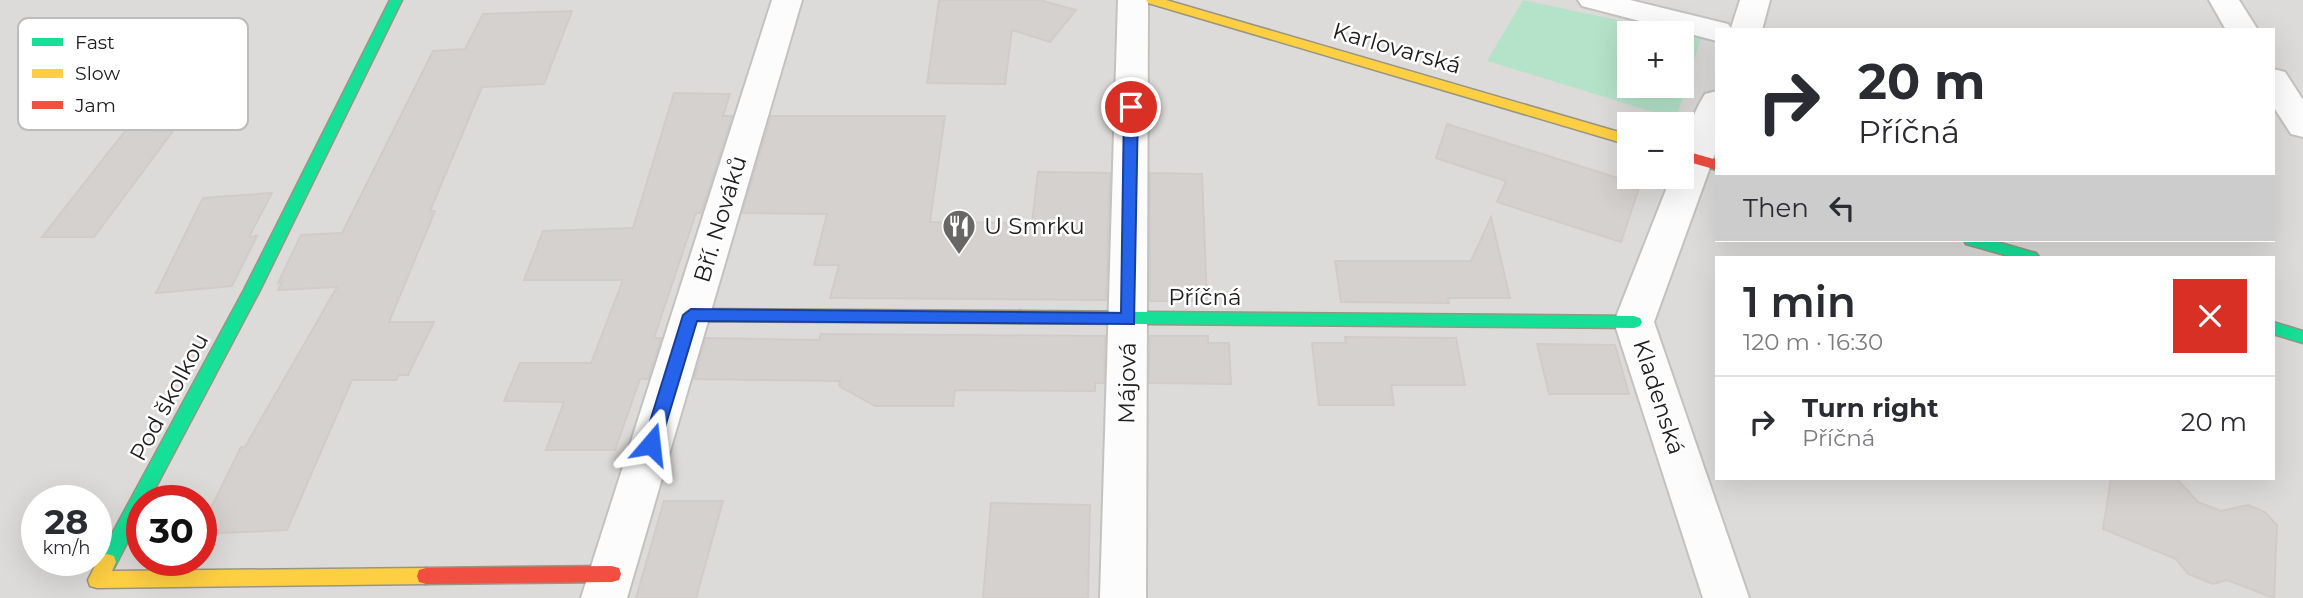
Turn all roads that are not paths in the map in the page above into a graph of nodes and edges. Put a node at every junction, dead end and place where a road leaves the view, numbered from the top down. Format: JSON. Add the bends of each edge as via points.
{"nodes":[{"id":1,"x":396,"y":0,"type":"edge"},
{"id":2,"x":787,"y":0,"type":"edge"},
{"id":3,"x":1133,"y":0,"type":"edge"},
{"id":4,"x":1152,"y":0,"type":"edge"},
{"id":5,"x":1593,"y":0,"type":"edge"},
{"id":6,"x":1755,"y":0,"type":"edge"},
{"id":7,"x":2224,"y":0,"type":"edge"},
{"id":8,"x":1747,"y":28,"type":"edge"},
{"id":9,"x":2241,"y":28,"type":"edge"},
{"id":10,"x":1715,"y":30,"type":"edge"},
{"id":11,"x":2275,"y":82,"type":"edge"},
{"id":12,"x":1715,"y":108,"type":"edge"},
{"id":13,"x":2303,"y":126,"type":"edge"},
{"id":14,"x":1617,"y":136,"type":"edge"},
{"id":15,"x":1697,"y":160,"type":"edge"},
{"id":16,"x":1978,"y":242,"type":"edge"},
{"id":17,"x":2027,"y":256,"type":"edge"},
{"id":18,"x":691,"y":315,"type":"junction"},
{"id":19,"x":1129,"y":320,"type":"junction"},
{"id":20,"x":1634,"y":321,"type":"junction"},
{"id":21,"x":2275,"y":329,"type":"edge"},
{"id":22,"x":2303,"y":337,"type":"edge"},
{"id":23,"x":608,"y":586,"type":"edge"},
{"id":24,"x":1123,"y":598,"type":"edge"},
{"id":25,"x":1726,"y":598,"type":"edge"}],
"edges":[{"from":1,"to":23,"type":"street","name":"Pod školkou","via":[[252,290],[97,580]]},
{"from":2,"to":18,"type":"street","name":"Bří. Nováků"},
{"from":3,"to":19,"type":"street","name":"Májová"},
{"from":4,"to":14,"type":"street","name":"Karlovarská"},
{"from":5,"to":10,"type":"street"},
{"from":6,"to":8,"type":"street"},
{"from":7,"to":9,"type":"street"},
{"from":11,"to":13,"type":"street"},
{"from":12,"to":15,"type":"street","name":"Kladenská"},
{"from":15,"to":20,"type":"street","name":"Kladenská"},
{"from":16,"to":17,"type":"street"},
{"from":18,"to":19,"type":"street","name":"Příčná"},
{"from":18,"to":23,"type":"street","name":"Bří. Nováků"},
{"from":19,"to":20,"type":"street","name":"Příčná"},
{"from":19,"to":24,"type":"street","name":"Májová"},
{"from":20,"to":25,"type":"street","name":"Kladenská"},
{"from":21,"to":22,"type":"street"}]}
